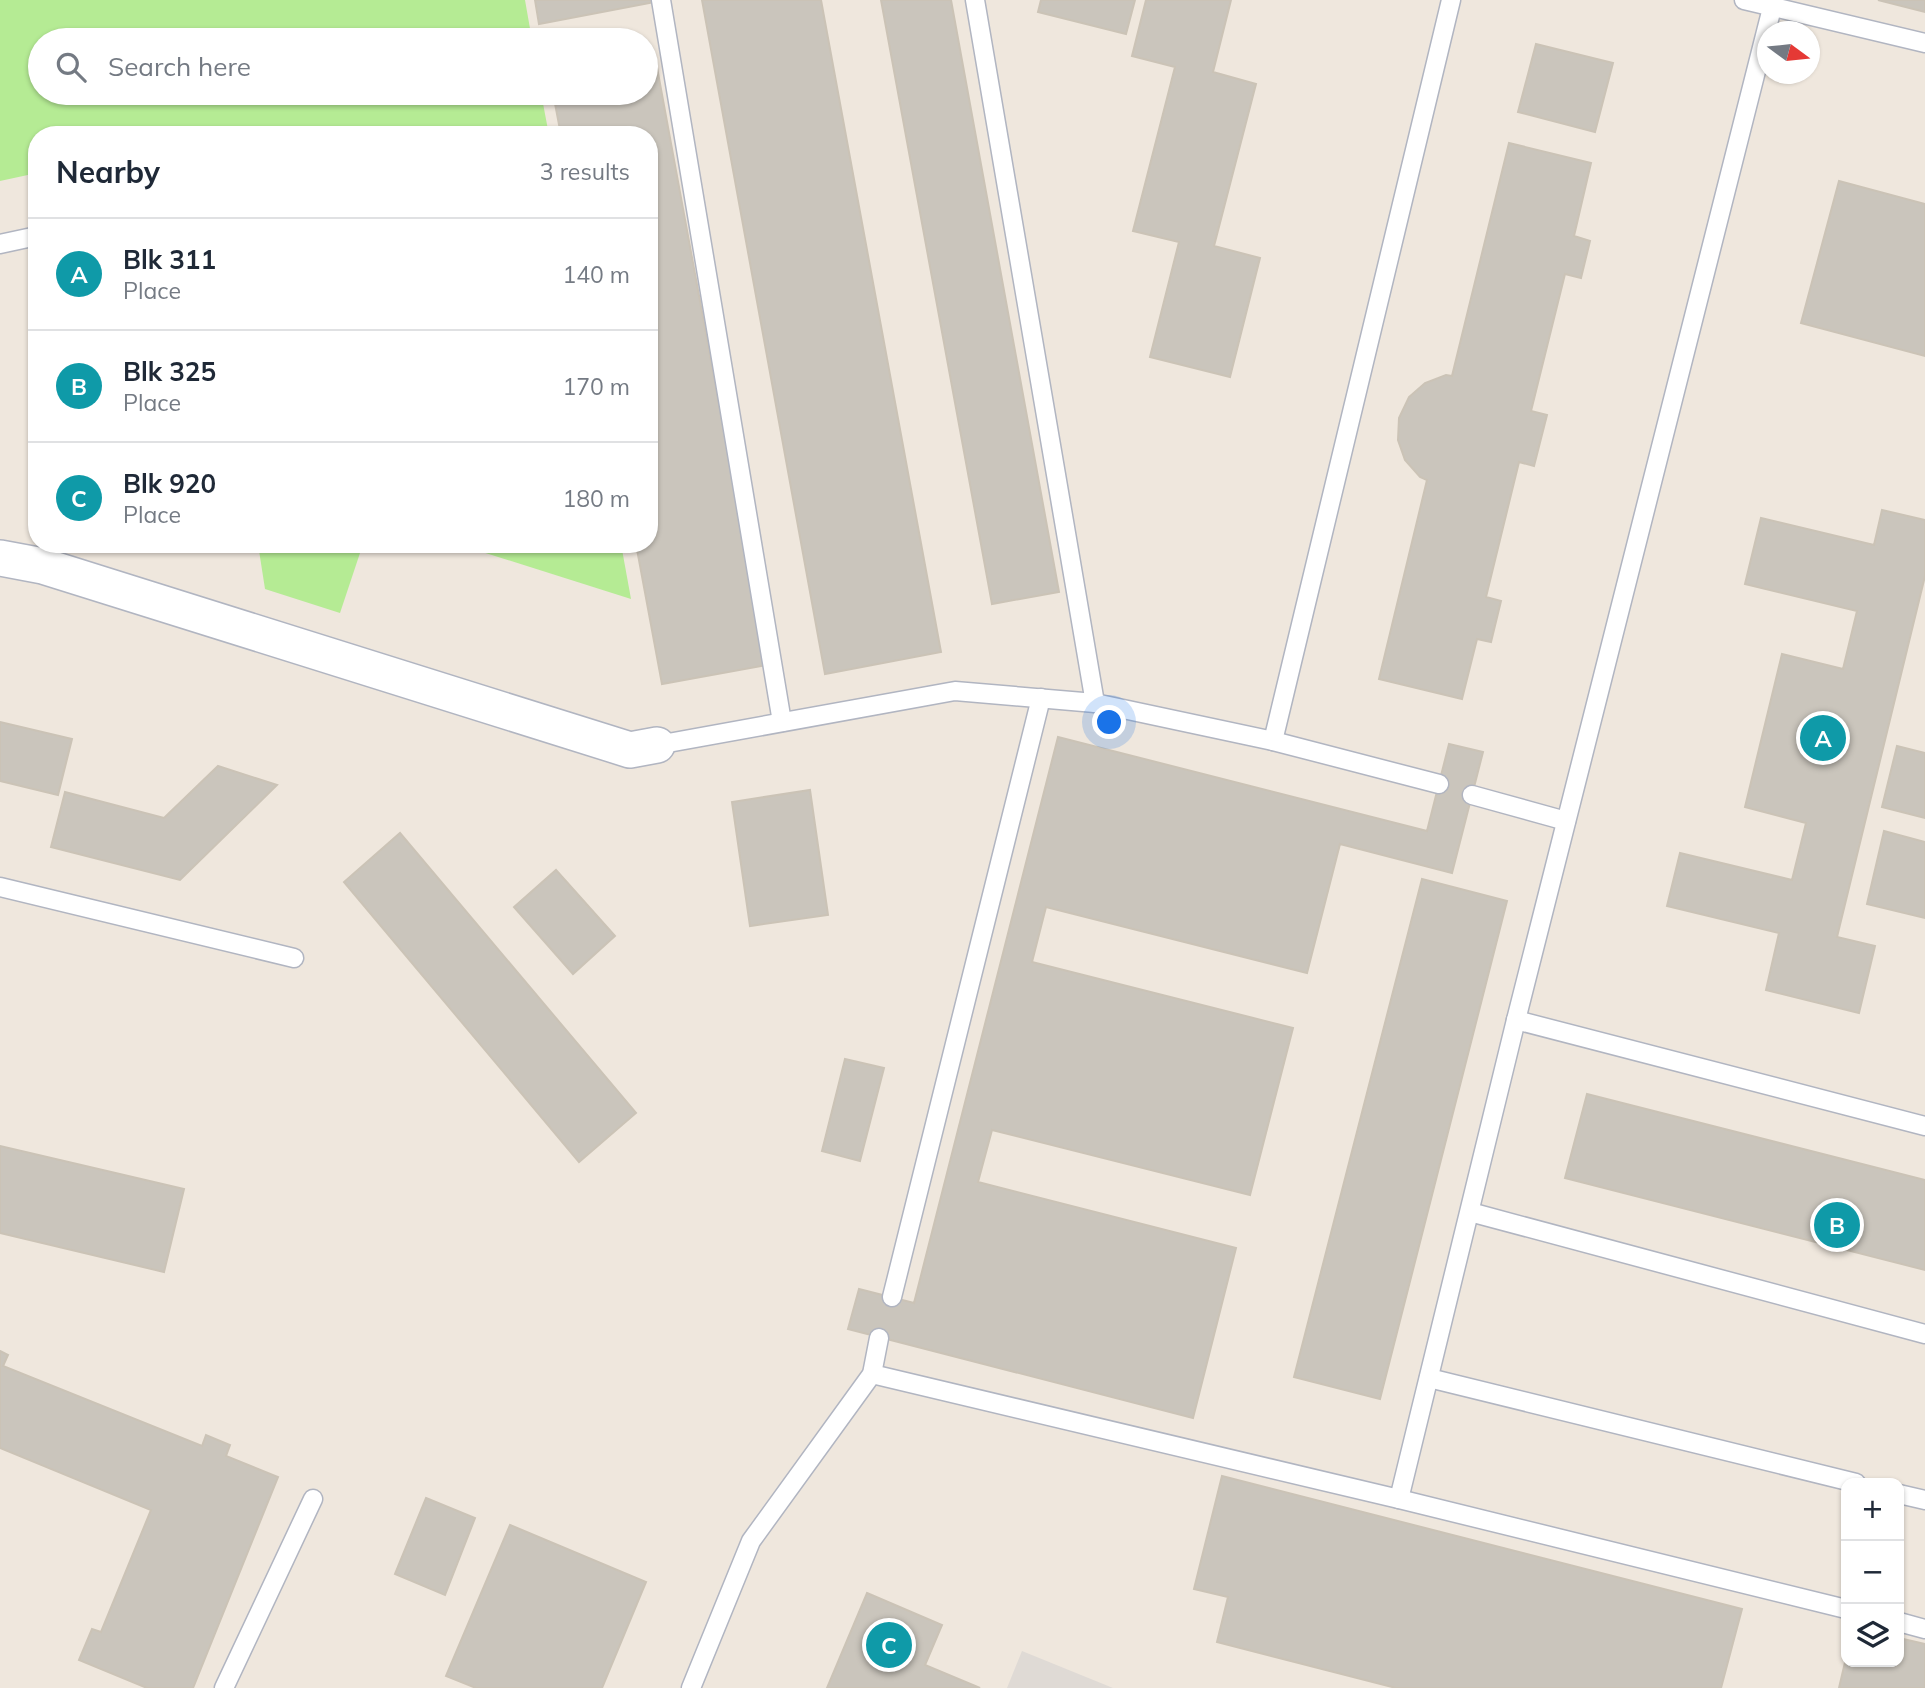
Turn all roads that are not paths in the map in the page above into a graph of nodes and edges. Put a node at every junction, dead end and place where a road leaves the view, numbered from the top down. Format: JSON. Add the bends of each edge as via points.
{"nodes":[{"id":1,"x":661,"y":0,"type":"edge"},
{"id":2,"x":975,"y":0,"type":"edge"},
{"id":3,"x":1451,"y":0,"type":"edge"},
{"id":4,"x":1744,"y":0,"type":"edge"},
{"id":5,"x":1773,"y":3,"type":"edge"},
{"id":6,"x":1925,"y":43,"type":"edge"},
{"id":7,"x":28,"y":238,"type":"edge"},
{"id":8,"x":0,"y":244,"type":"edge"},
{"id":9,"x":0,"y":558,"type":"edge"},
{"id":10,"x":1041,"y":698,"type":"junction"},
{"id":11,"x":1095,"y":703,"type":"junction"},
{"id":12,"x":782,"y":722,"type":"junction"},
{"id":13,"x":1273,"y":741,"type":"junction"},
{"id":14,"x":657,"y":745,"type":"joint"},
{"id":15,"x":1439,"y":784,"type":"dead end"},
{"id":16,"x":1472,"y":795,"type":"dead end"},
{"id":17,"x":1566,"y":821,"type":"junction"},
{"id":18,"x":0,"y":887,"type":"edge"},
{"id":19,"x":295,"y":958,"type":"dead end"},
{"id":20,"x":1516,"y":1020,"type":"junction"},
{"id":21,"x":1925,"y":1126,"type":"edge"},
{"id":22,"x":1469,"y":1212,"type":"junction"},
{"id":23,"x":892,"y":1297,"type":"dead end"},
{"id":24,"x":1925,"y":1334,"type":"edge"},
{"id":25,"x":879,"y":1338,"type":"dead end"},
{"id":26,"x":872,"y":1374,"type":"junction"},
{"id":27,"x":1429,"y":1378,"type":"junction"},
{"id":28,"x":1841,"y":1479,"type":"edge"},
{"id":29,"x":1904,"y":1495,"type":"edge"},
{"id":30,"x":313,"y":1499,"type":"dead end"},
{"id":31,"x":1399,"y":1499,"type":"junction"},
{"id":32,"x":1925,"y":1500,"type":"edge"},
{"id":33,"x":1841,"y":1608,"type":"edge"},
{"id":34,"x":1904,"y":1623,"type":"edge"},
{"id":35,"x":1925,"y":1629,"type":"edge"},
{"id":36,"x":224,"y":1688,"type":"edge"},
{"id":37,"x":691,"y":1688,"type":"edge"}],
"edges":[{"from":1,"to":12,"type":"lane"},
{"from":2,"to":11,"type":"lane"},
{"from":3,"to":13,"type":"lane"},
{"from":4,"to":5,"type":"lane"},
{"from":5,"to":6,"type":"lane"},
{"from":5,"to":17,"type":"lane"},
{"from":7,"to":8,"type":"lane"},
{"from":9,"to":14,"type":"street","via":[[43,566],[630,750]]},
{"from":10,"to":11,"type":"lane"},
{"from":10,"to":12,"type":"lane","via":[[955,691]]},
{"from":10,"to":23,"type":"lane"},
{"from":11,"to":13,"type":"lane"},
{"from":12,"to":14,"type":"lane"},
{"from":13,"to":15,"type":"lane"},
{"from":16,"to":17,"type":"lane"},
{"from":17,"to":20,"type":"lane"},
{"from":18,"to":19,"type":"lane"},
{"from":20,"to":21,"type":"lane"},
{"from":20,"to":22,"type":"lane"},
{"from":22,"to":24,"type":"lane"},
{"from":22,"to":27,"type":"lane"},
{"from":25,"to":26,"type":"lane"},
{"from":26,"to":31,"type":"lane"},
{"from":26,"to":37,"type":"lane","via":[[751,1541]]},
{"from":27,"to":28,"type":"lane"},
{"from":27,"to":31,"type":"lane"},
{"from":29,"to":32,"type":"lane"},
{"from":30,"to":36,"type":"lane"},
{"from":31,"to":33,"type":"lane"},
{"from":34,"to":35,"type":"lane"}]}
